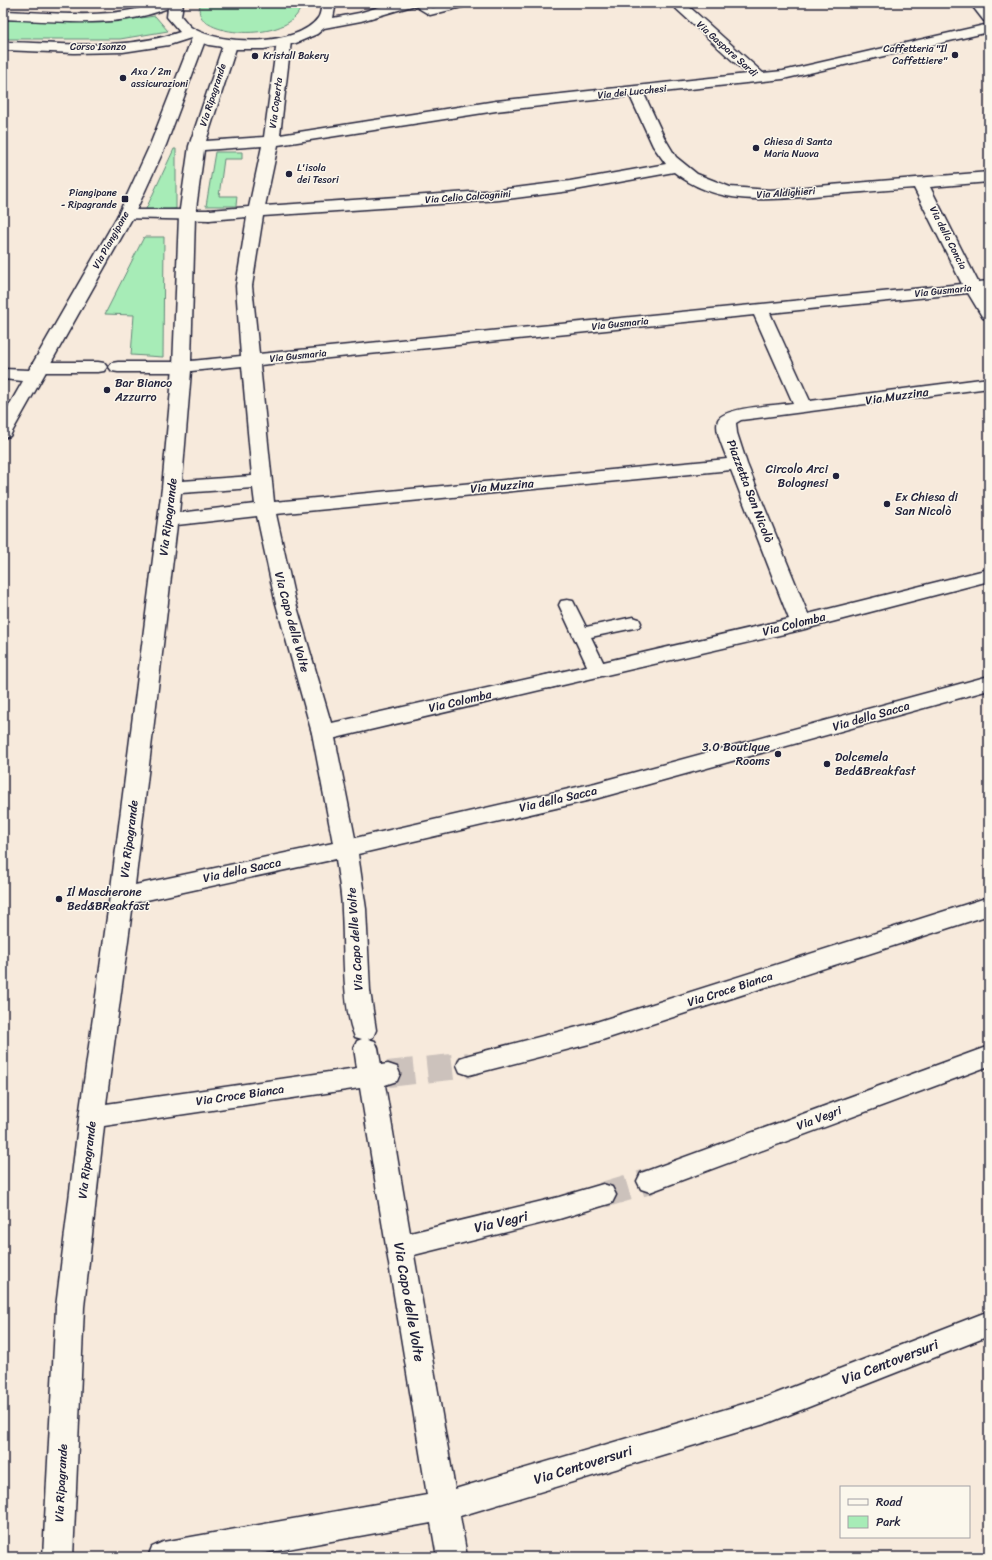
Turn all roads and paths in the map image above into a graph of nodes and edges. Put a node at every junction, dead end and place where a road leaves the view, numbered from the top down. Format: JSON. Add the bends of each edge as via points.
{"nodes":[{"id":1,"x":168,"y":3,"type":"edge"},
{"id":2,"x":176,"y":3,"type":"edge"},
{"id":3,"x":329,"y":3,"type":"edge"},
{"id":4,"x":407,"y":3,"type":"edge"},
{"id":5,"x":416,"y":3,"type":"edge"},
{"id":6,"x":466,"y":3,"type":"edge"},
{"id":7,"x":677,"y":3,"type":"edge"},
{"id":8,"x":977,"y":3,"type":"edge"},
{"id":9,"x":3,"y":15,"type":"edge"},
{"id":10,"x":989,"y":18,"type":"edge"},
{"id":11,"x":321,"y":24,"type":"junction"},
{"id":12,"x":989,"y":28,"type":"edge"},
{"id":13,"x":195,"y":36,"type":"junction"},
{"id":14,"x":284,"y":41,"type":"junction"},
{"id":15,"x":230,"y":45,"type":"junction"},
{"id":16,"x":3,"y":46,"type":"edge"},
{"id":17,"x":760,"y":78,"type":"junction"},
{"id":18,"x":635,"y":91,"type":"junction"},
{"id":19,"x":272,"y":141,"type":"junction"},
{"id":20,"x":197,"y":146,"type":"junction"},
{"id":21,"x":678,"y":167,"type":"junction"},
{"id":22,"x":989,"y":177,"type":"edge"},
{"id":23,"x":920,"y":183,"type":"junction"},
{"id":24,"x":256,"y":211,"type":"junction"},
{"id":25,"x":126,"y":215,"type":"junction"},
{"id":26,"x":198,"y":215,"type":"junction"},
{"id":27,"x":981,"y":287,"type":"edge"},
{"id":28,"x":760,"y":310,"type":"junction"},
{"id":29,"x":989,"y":314,"type":"edge"},
{"id":30,"x":252,"y":360,"type":"junction"},
{"id":31,"x":98,"y":367,"type":"dead end"},
{"id":32,"x":118,"y":367,"type":"dead end"},
{"id":33,"x":182,"y":367,"type":"junction"},
{"id":34,"x":37,"y":371,"type":"junction"},
{"id":35,"x":3,"y":374,"type":"edge"},
{"id":36,"x":989,"y":383,"type":"edge"},
{"id":37,"x":804,"y":408,"type":"junction"},
{"id":38,"x":3,"y":432,"type":"edge"},
{"id":39,"x":738,"y":464,"type":"junction"},
{"id":40,"x":262,"y":481,"type":"junction"},
{"id":41,"x":172,"y":488,"type":"junction"},
{"id":42,"x":265,"y":509,"type":"junction"},
{"id":43,"x":168,"y":520,"type":"junction"},
{"id":44,"x":989,"y":575,"type":"edge"},
{"id":45,"x":567,"y":605,"type":"dead end"},
{"id":46,"x":633,"y":623,"type":"dead end"},
{"id":47,"x":801,"y":623,"type":"junction"},
{"id":48,"x":580,"y":634,"type":"junction"},
{"id":49,"x":598,"y":670,"type":"junction"},
{"id":50,"x":989,"y":682,"type":"edge"},
{"id":51,"x":323,"y":733,"type":"junction"},
{"id":52,"x":346,"y":849,"type":"junction"},
{"id":53,"x":122,"y":896,"type":"junction"},
{"id":54,"x":989,"y":906,"type":"edge"},
{"id":55,"x":989,"y":1056,"type":"edge"},
{"id":56,"x":469,"y":1065,"type":"tunnel mouth"},
{"id":57,"x":379,"y":1075,"type":"junction"},
{"id":58,"x":92,"y":1117,"type":"junction"},
{"id":59,"x":650,"y":1181,"type":"tunnel mouth"},
{"id":60,"x":603,"y":1196,"type":"tunnel mouth"},
{"id":61,"x":399,"y":1247,"type":"junction"},
{"id":62,"x":989,"y":1324,"type":"edge"},
{"id":63,"x":445,"y":1506,"type":"junction"},
{"id":64,"x":58,"y":1557,"type":"edge"},
{"id":65,"x":163,"y":1557,"type":"edge"},
{"id":66,"x":452,"y":1557,"type":"edge"}],
"edges":[{"from":1,"to":9,"type":"street","via":[[133,15]]},
{"from":2,"to":13,"type":"street","via":[[174,16],[178,24]]},
{"from":3,"to":11,"type":"street","via":[[329,12]]},
{"from":4,"to":11,"type":"street","via":[[361,17]]},
{"from":5,"to":6,"type":"lane","via":[[430,12]]},
{"from":7,"to":17,"type":"street","name":"Via Gaspare Sardi"},
{"from":8,"to":10,"type":"street"},
{"from":11,"to":14,"type":"street","via":[[302,35]]},
{"from":12,"to":17,"type":"street","name":"Via dei Lucchesi","via":[[810,70]]},
{"from":13,"to":15,"type":"street"},
{"from":13,"to":16,"type":"street","name":"Corso Isonzo","via":[[125,48]]},
{"from":13,"to":25,"type":"street","name":"Via Piangipane","via":[[158,145]]},
{"from":14,"to":15,"type":"street","via":[[259,45]]},
{"from":14,"to":19,"type":"street","name":"Via Coperta"},
{"from":15,"to":20,"type":"street","name":"Via Ripagrande"},
{"from":17,"to":18,"type":"street","name":"Via dei Lucchesi"},
{"from":18,"to":19,"type":"street","name":"Via dei Lucchesi","via":[[496,106]]},
{"from":18,"to":21,"type":"street","name":"Via Aldighieri","via":[[663,149]]},
{"from":19,"to":20,"type":"street","name":"Via dei Lucchesi"},
{"from":19,"to":24,"type":"street","name":"Via Coperta"},
{"from":20,"to":26,"type":"street","name":"Via Ripagrande"},
{"from":21,"to":23,"type":"street","name":"Via Aldighieri","via":[[709,186],[727,193],[753,196]]},
{"from":21,"to":24,"type":"street","name":"Via Celio Calcagnini","via":[[536,191],[467,198]]},
{"from":22,"to":23,"type":"street","name":"Via Aldighieri"},
{"from":23,"to":27,"type":"street","name":"Via della Concia"},
{"from":24,"to":26,"type":"street","name":"Via Celio Calcagnini"},
{"from":24,"to":30,"type":"street","name":"Via Capo delle Volte","via":[[244,286]]},
{"from":25,"to":26,"type":"street","name":"Via Celio Calcagnini"},
{"from":25,"to":34,"type":"street","name":"Via Piangipane"},
{"from":26,"to":33,"type":"street","name":"Via Ripagrande"},
{"from":27,"to":28,"type":"street","name":"Via Gusmaria"},
{"from":27,"to":29,"type":"street","name":"Via della Concia"},
{"from":28,"to":30,"type":"street","name":"Via Gusmaria"},
{"from":28,"to":37,"type":"street"},
{"from":30,"to":33,"type":"street","name":"Via Gusmaria"},
{"from":30,"to":40,"type":"street","name":"Via Capo delle Volte"},
{"from":31,"to":34,"type":"street"},
{"from":32,"to":33,"type":"street","name":"Via Gusmaria"},
{"from":33,"to":41,"type":"street","name":"Via Ripagrande"},
{"from":34,"to":35,"type":"street"},
{"from":34,"to":38,"type":"street","name":"Via Piangipane"},
{"from":36,"to":37,"type":"street","name":"Via Muzzina"},
{"from":37,"to":39,"type":"street","name":"Piazzetta San Nicolò","via":[[741,415],[727,421],[728,433]]},
{"from":39,"to":42,"type":"street","name":"Via Muzzina"},
{"from":39,"to":47,"type":"street","name":"Piazzetta San Nicolò"},
{"from":40,"to":41,"type":"street"},
{"from":40,"to":42,"type":"street","name":"Via Capo delle Volte"},
{"from":41,"to":43,"type":"street","name":"Via Ripagrande"},
{"from":42,"to":43,"type":"street","name":"Via Muzzina"},
{"from":42,"to":51,"type":"street","name":"Via Capo delle Volte","via":[[286,607]]},
{"from":43,"to":53,"type":"street","name":"Via Ripagrande"},
{"from":44,"to":47,"type":"street","name":"Via Colomba"},
{"from":45,"to":48,"type":"lane"},
{"from":46,"to":48,"type":"lane"},
{"from":47,"to":49,"type":"street","name":"Via Colomba"},
{"from":48,"to":49,"type":"lane"},
{"from":49,"to":51,"type":"street","name":"Via Colomba"},
{"from":50,"to":52,"type":"street","name":"Via della Sacca","via":[[772,744],[608,787]]},
{"from":51,"to":52,"type":"street","name":"Via Capo delle Volte"},
{"from":52,"to":53,"type":"street","name":"Via della Sacca"},
{"from":52,"to":57,"type":"street","name":"Via Capo delle Volte","via":[[354,909],[358,991],[365,1039]]},
{"from":53,"to":58,"type":"street","name":"Via Ripagrande"},
{"from":54,"to":56,"type":"street","name":"Via Croce Bianca","via":[[593,1033]]},
{"from":55,"to":59,"type":"street","name":"Via Vegri"},
{"from":57,"to":58,"type":"street","name":"Via Croce Bianca"},
{"from":57,"to":61,"type":"street","name":"Via Capo delle Volte"},
{"from":58,"to":64,"type":"street","name":"Via Ripagrande","via":[[70,1307]]},
{"from":60,"to":61,"type":"street","name":"Via Vegri"},
{"from":61,"to":63,"type":"street","name":"Via Capo delle Volte"},
{"from":62,"to":63,"type":"street","name":"Via Centoversuri","via":[[768,1410]]},
{"from":63,"to":65,"type":"street","name":"Via Centoversuri"},
{"from":63,"to":66,"type":"street","name":"Via Capo delle Volte"}]}
